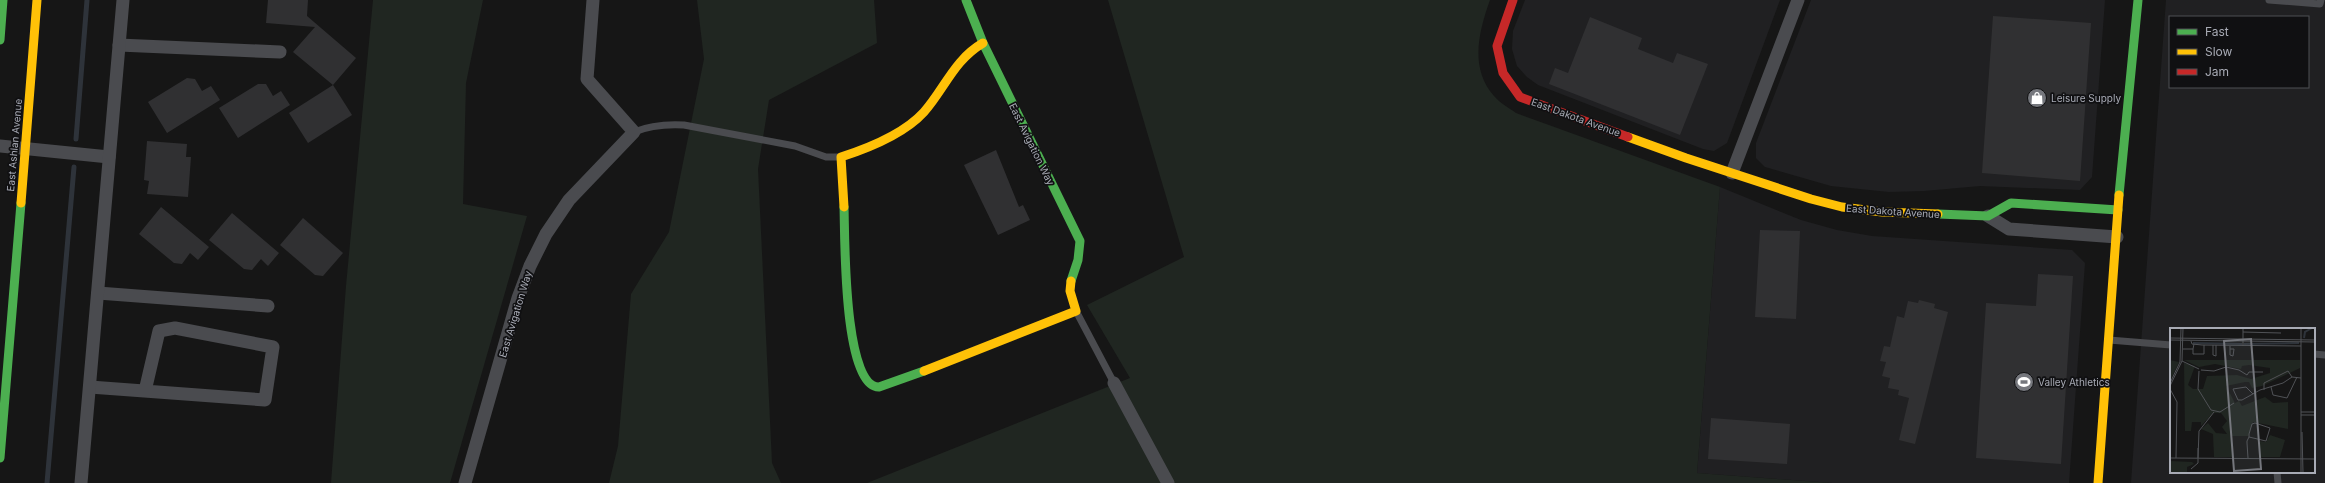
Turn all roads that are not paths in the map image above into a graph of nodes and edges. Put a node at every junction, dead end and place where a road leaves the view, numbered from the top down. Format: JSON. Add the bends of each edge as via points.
{"nodes":[{"id":1,"x":4,"y":0,"type":"edge"},
{"id":2,"x":37,"y":0,"type":"edge"},
{"id":3,"x":123,"y":0,"type":"edge"},
{"id":4,"x":593,"y":0,"type":"edge"},
{"id":5,"x":966,"y":0,"type":"edge"},
{"id":6,"x":1513,"y":0,"type":"edge"},
{"id":7,"x":1798,"y":0,"type":"edge"},
{"id":8,"x":2138,"y":0,"type":"edge"},
{"id":9,"x":2269,"y":0,"type":"edge"},
{"id":10,"x":2321,"y":0,"type":"edge"},
{"id":11,"x":0,"y":40,"type":"edge"},
{"id":12,"x":983,"y":43,"type":"junction"},
{"id":13,"x":119,"y":45,"type":"junction"},
{"id":14,"x":280,"y":52,"type":"dead end"},
{"id":15,"x":634,"y":132,"type":"junction"},
{"id":16,"x":0,"y":146,"type":"edge"},
{"id":17,"x":25,"y":150,"type":"junction"},
{"id":18,"x":109,"y":157,"type":"junction"},
{"id":19,"x":841,"y":157,"type":"junction"},
{"id":20,"x":1732,"y":174,"type":"junction"},
{"id":21,"x":2118,"y":210,"type":"junction"},
{"id":22,"x":1988,"y":216,"type":"junction"},
{"id":23,"x":2117,"y":237,"type":"junction"},
{"id":24,"x":98,"y":293,"type":"junction"},
{"id":25,"x":268,"y":306,"type":"dead end"},
{"id":26,"x":1076,"y":311,"type":"junction"},
{"id":27,"x":2109,"y":340,"type":"junction"},
{"id":28,"x":2170,"y":344,"type":"edge"},
{"id":29,"x":2315,"y":354,"type":"edge"},
{"id":30,"x":2325,"y":355,"type":"edge"},
{"id":31,"x":1114,"y":383,"type":"joint"},
{"id":32,"x":90,"y":387,"type":"junction"},
{"id":33,"x":145,"y":391,"type":"junction"},
{"id":34,"x":0,"y":458,"type":"edge"},
{"id":35,"x":2276,"y":473,"type":"edge"},
{"id":36,"x":80,"y":483,"type":"edge"},
{"id":37,"x":466,"y":483,"type":"edge"},
{"id":38,"x":1168,"y":483,"type":"edge"},
{"id":39,"x":2098,"y":483,"type":"edge"},
{"id":40,"x":2278,"y":483,"type":"edge"}],
"edges":[{"from":1,"to":11,"type":"street"},
{"from":2,"to":17,"type":"street","name":"East Ashlan Avenue"},
{"from":3,"to":13,"type":"street"},
{"from":4,"to":15,"type":"street","via":[[587,79]]},
{"from":5,"to":12,"type":"street","name":"East Avigation Way"},
{"from":6,"to":20,"type":"street","name":"East Dakota Avenue","via":[[1496,46],[1503,73],[1520,97]]},
{"from":7,"to":20,"type":"street"},
{"from":8,"to":21,"type":"street"},
{"from":9,"to":10,"type":"lane","via":[[2320,4]]},
{"from":12,"to":19,"type":"street","via":[[962,57],[924,112],[914,122]]},
{"from":12,"to":26,"type":"street","name":"East Avigation Way","via":[[1080,241],[1081,252],[1070,280],[1070,298]]},
{"from":13,"to":14,"type":"street"},
{"from":13,"to":18,"type":"street"},
{"from":15,"to":19,"type":"lane","name":"East Avigation Way","via":[[648,126],[684,125],[795,146],[826,157]]},
{"from":15,"to":37,"type":"street","name":"East Avigation Way","via":[[569,200],[546,234],[530,266],[518,298]]},
{"from":16,"to":17,"type":"street"},
{"from":17,"to":18,"type":"street"},
{"from":17,"to":34,"type":"street","name":"East Ashlan Avenue"},
{"from":18,"to":24,"type":"street"},
{"from":19,"to":26,"type":"street","via":[[850,328],[864,381],[874,387],[886,386]]},
{"from":20,"to":22,"type":"street","name":"East Dakota Avenue","via":[[1842,207],[1882,212]]},
{"from":21,"to":22,"type":"street","via":[[2011,203]]},
{"from":21,"to":23,"type":"street"},
{"from":22,"to":23,"type":"street","name":"East Dakota Avenue","via":[[2009,229]]},
{"from":23,"to":27,"type":"street"},
{"from":24,"to":25,"type":"street"},
{"from":24,"to":32,"type":"street"},
{"from":26,"to":31,"type":"lane","name":"East Avigation Way"},
{"from":27,"to":28,"type":"lane"},
{"from":27,"to":39,"type":"street"},
{"from":29,"to":30,"type":"lane"},
{"from":31,"to":38,"type":"street","name":"East Avigation Way"},
{"from":32,"to":33,"type":"street"},
{"from":32,"to":36,"type":"street"},
{"from":33,"to":33,"type":"street","via":[[265,400],[273,347],[174,328],[159,331]]},
{"from":35,"to":40,"type":"lane"}]}
